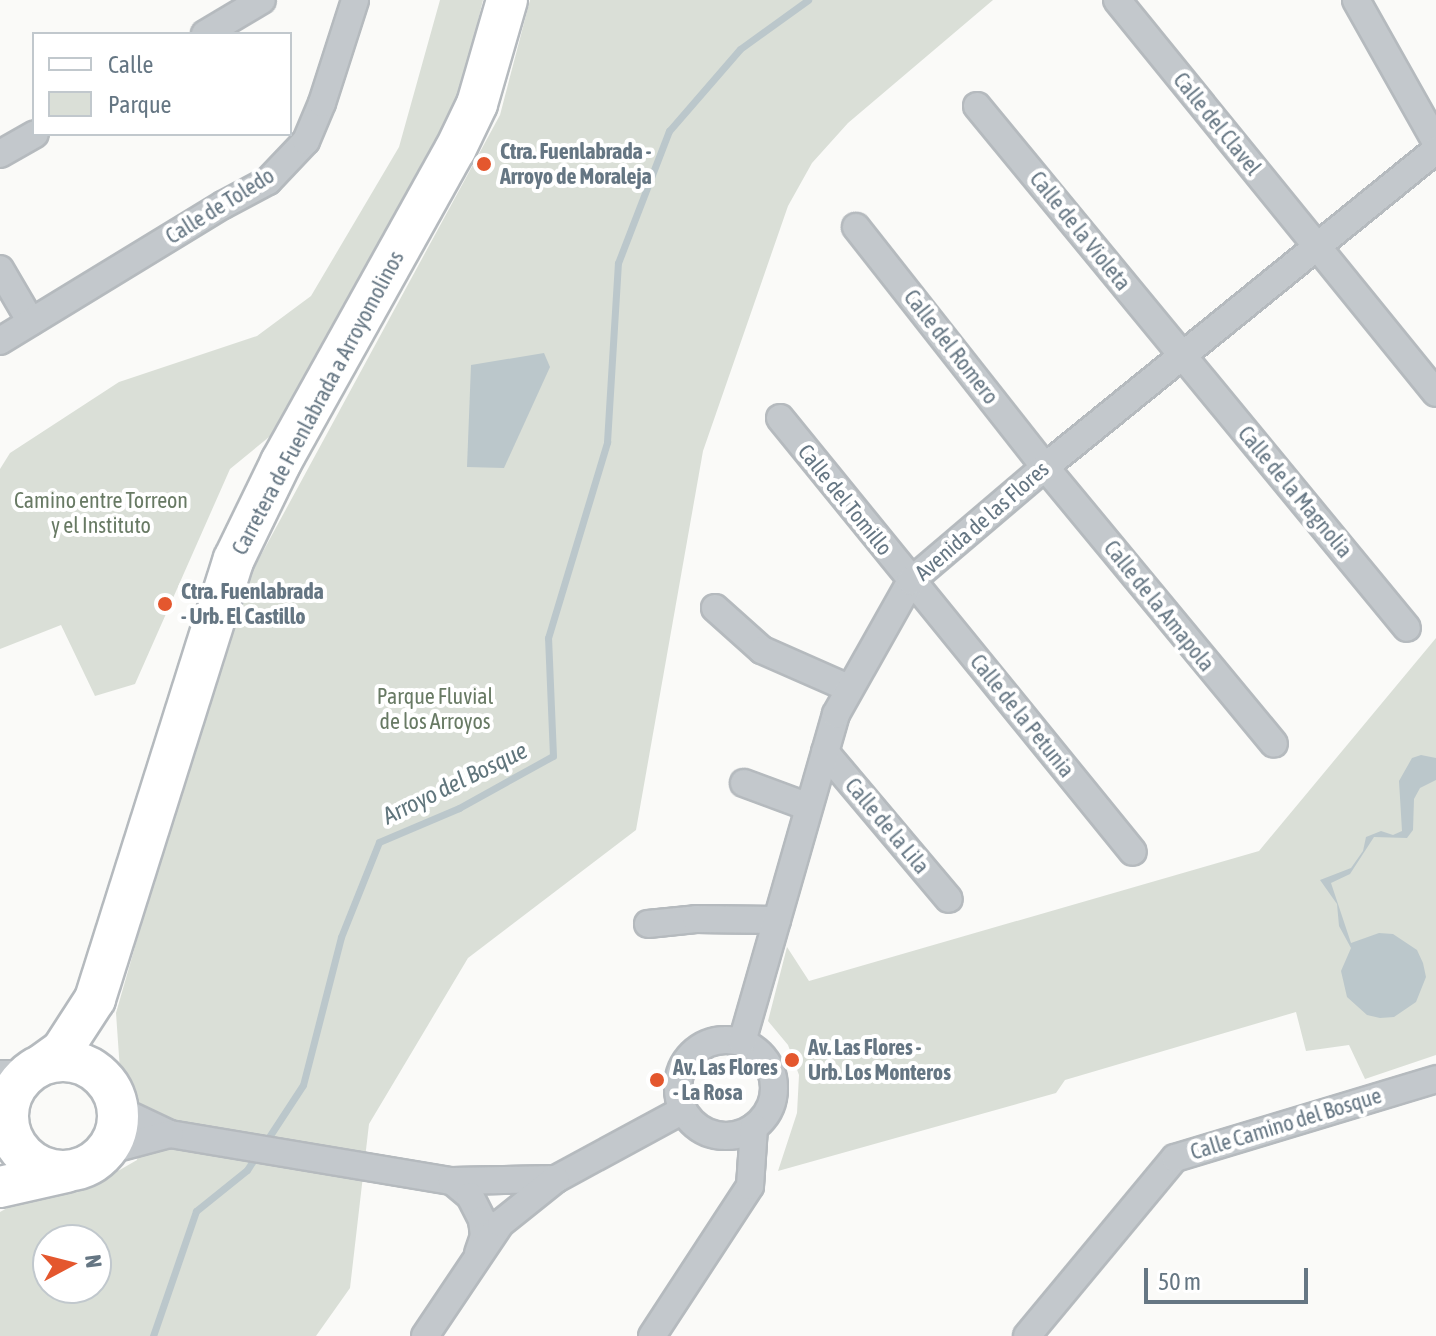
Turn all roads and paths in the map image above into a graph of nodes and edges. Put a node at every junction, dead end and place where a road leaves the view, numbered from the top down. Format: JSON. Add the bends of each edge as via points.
{"nodes":[{"id":1,"x":262,"y":0,"type":"edge"},
{"id":2,"x":355,"y":0,"type":"edge"},
{"id":3,"x":1117,"y":0,"type":"edge"},
{"id":4,"x":1356,"y":0,"type":"edge"},
{"id":5,"x":508,"y":2,"type":"edge"},
{"id":6,"x":208,"y":32,"type":"edge"},
{"id":7,"x":977,"y":106,"type":"dead end"},
{"id":8,"x":32,"y":136,"type":"edge"},
{"id":9,"x":1436,"y":142,"type":"edge"},
{"id":10,"x":1436,"y":150,"type":"edge"},
{"id":11,"x":0,"y":154,"type":"edge"},
{"id":12,"x":856,"y":227,"type":"dead end"},
{"id":13,"x":1318,"y":248,"type":"junction"},
{"id":14,"x":0,"y":269,"type":"edge"},
{"id":15,"x":31,"y":322,"type":"junction"},
{"id":16,"x":0,"y":341,"type":"edge"},
{"id":17,"x":1182,"y":355,"type":"junction"},
{"id":18,"x":1436,"y":393,"type":"edge"},
{"id":19,"x":780,"y":418,"type":"dead end"},
{"id":20,"x":1045,"y":467,"type":"junction"},
{"id":21,"x":911,"y":581,"type":"junction"},
{"id":22,"x":715,"y":608,"type":"dead end"},
{"id":23,"x":1407,"y":628,"type":"dead end"},
{"id":24,"x":848,"y":688,"type":"junction"},
{"id":25,"x":1274,"y":744,"type":"dead end"},
{"id":26,"x":825,"y":752,"type":"junction"},
{"id":27,"x":744,"y":783,"type":"dead end"},
{"id":28,"x":809,"y":807,"type":"junction"},
{"id":29,"x":1133,"y":852,"type":"dead end"},
{"id":30,"x":949,"y":899,"type":"dead end"},
{"id":31,"x":777,"y":920,"type":"junction"},
{"id":32,"x":648,"y":924,"type":"dead end"},
{"id":33,"x":95,"y":999,"type":"junction"},
{"id":34,"x":742,"y":1042,"type":"junction"},
{"id":35,"x":1436,"y":1079,"type":"edge"},
{"id":36,"x":110,"y":1094,"type":"junction"},
{"id":37,"x":12,"y":1100,"type":"edge"},
{"id":38,"x":683,"y":1110,"type":"junction"},
{"id":39,"x":754,"y":1127,"type":"junction"},
{"id":40,"x":170,"y":1134,"type":"junction"},
{"id":41,"x":90,"y":1161,"type":"junction"},
{"id":42,"x":556,"y":1179,"type":"junction"},
{"id":43,"x":452,"y":1181,"type":"junction"},
{"id":44,"x":0,"y":1187,"type":"edge"},
{"id":45,"x":476,"y":1260,"type":"junction"},
{"id":46,"x":425,"y":1336,"type":"edge"},
{"id":47,"x":652,"y":1336,"type":"edge"},
{"id":48,"x":1027,"y":1336,"type":"edge"}],
"edges":[{"from":1,"to":6,"type":"street"},
{"from":2,"to":15,"type":"street","name":"Calle de Toledo","via":[[306,141],[268,181]]},
{"from":3,"to":13,"type":"street","name":"Calle del Clavel"},
{"from":4,"to":9,"type":"street"},
{"from":5,"to":33,"type":"main road","name":"Carretera de Fuenlabrada a Arroyomolinos","via":[[477,104],[437,186],[281,462],[234,559]]},
{"from":7,"to":17,"type":"street","name":"Calle de la Violeta"},
{"from":8,"to":11,"type":"street"},
{"from":10,"to":13,"type":"street","name":"Avenida de las Flores"},
{"from":12,"to":20,"type":"street","name":"Calle del Romero"},
{"from":13,"to":17,"type":"street","name":"Avenida de las Flores"},
{"from":13,"to":18,"type":"street","name":"Calle del Clavel"},
{"from":14,"to":15,"type":"street"},
{"from":15,"to":16,"type":"street","name":"Calle de Toledo"},
{"from":17,"to":20,"type":"street","name":"Avenida de las Flores"},
{"from":17,"to":23,"type":"street","name":"Calle de la Magnolia"},
{"from":19,"to":21,"type":"street","name":"Calle del Tomillo"},
{"from":20,"to":21,"type":"street","name":"Avenida de las Flores"},
{"from":20,"to":25,"type":"street","name":"Calle de la Amapola"},
{"from":21,"to":24,"type":"street","name":"Avenida de las Flores"},
{"from":21,"to":29,"type":"street","name":"Calle de la Petunia"},
{"from":22,"to":24,"type":"street","via":[[762,650]]},
{"from":24,"to":26,"type":"street","name":"Avenida de las Flores"},
{"from":26,"to":28,"type":"street","name":"Avenida de las Flores"},
{"from":26,"to":30,"type":"street","name":"Calle de la Lila"},
{"from":27,"to":28,"type":"street"},
{"from":28,"to":31,"type":"street","name":"Avenida de las Flores"},
{"from":31,"to":32,"type":"street"},
{"from":31,"to":34,"type":"street","name":"Avenida de las Flores"},
{"from":33,"to":36,"type":"main road","name":"Carretera de Fuenlabrada a Arroyomolinos","via":[[98,1060]]},
{"from":33,"to":37,"type":"main road","name":"Carretera de Fuenlabrada a Arroyomolinos","via":[[62,1050]]},
{"from":34,"to":38,"type":"street","via":[[716,1040],[687,1058],[679,1077]]},
{"from":34,"to":39,"type":"street","via":[[763,1056],[772,1072],[773,1098],[767,1115]]},
{"from":35,"to":48,"type":"street","name":"Calle Camino del Bosque","via":[[1175,1158]]},
{"from":36,"to":37,"type":"main road","via":[[75,1062]]},
{"from":36,"to":40,"type":"street"},
{"from":36,"to":41,"type":"main road","via":[[117,1124]]},
{"from":37,"to":41,"type":"main road","via":[[14,1144],[25,1157],[56,1172]]},
{"from":38,"to":39,"type":"street","via":[[705,1131],[720,1136]]},
{"from":38,"to":42,"type":"street"},
{"from":39,"to":47,"type":"street","via":[[750,1186]]},
{"from":40,"to":41,"type":"street"},
{"from":40,"to":43,"type":"street"},
{"from":41,"to":44,"type":"main road"},
{"from":42,"to":43,"type":"street"},
{"from":42,"to":45,"type":"street","via":[[501,1223]]},
{"from":43,"to":45,"type":"street","via":[[470,1196],[482,1220],[484,1236]]},
{"from":45,"to":46,"type":"street"}]}
